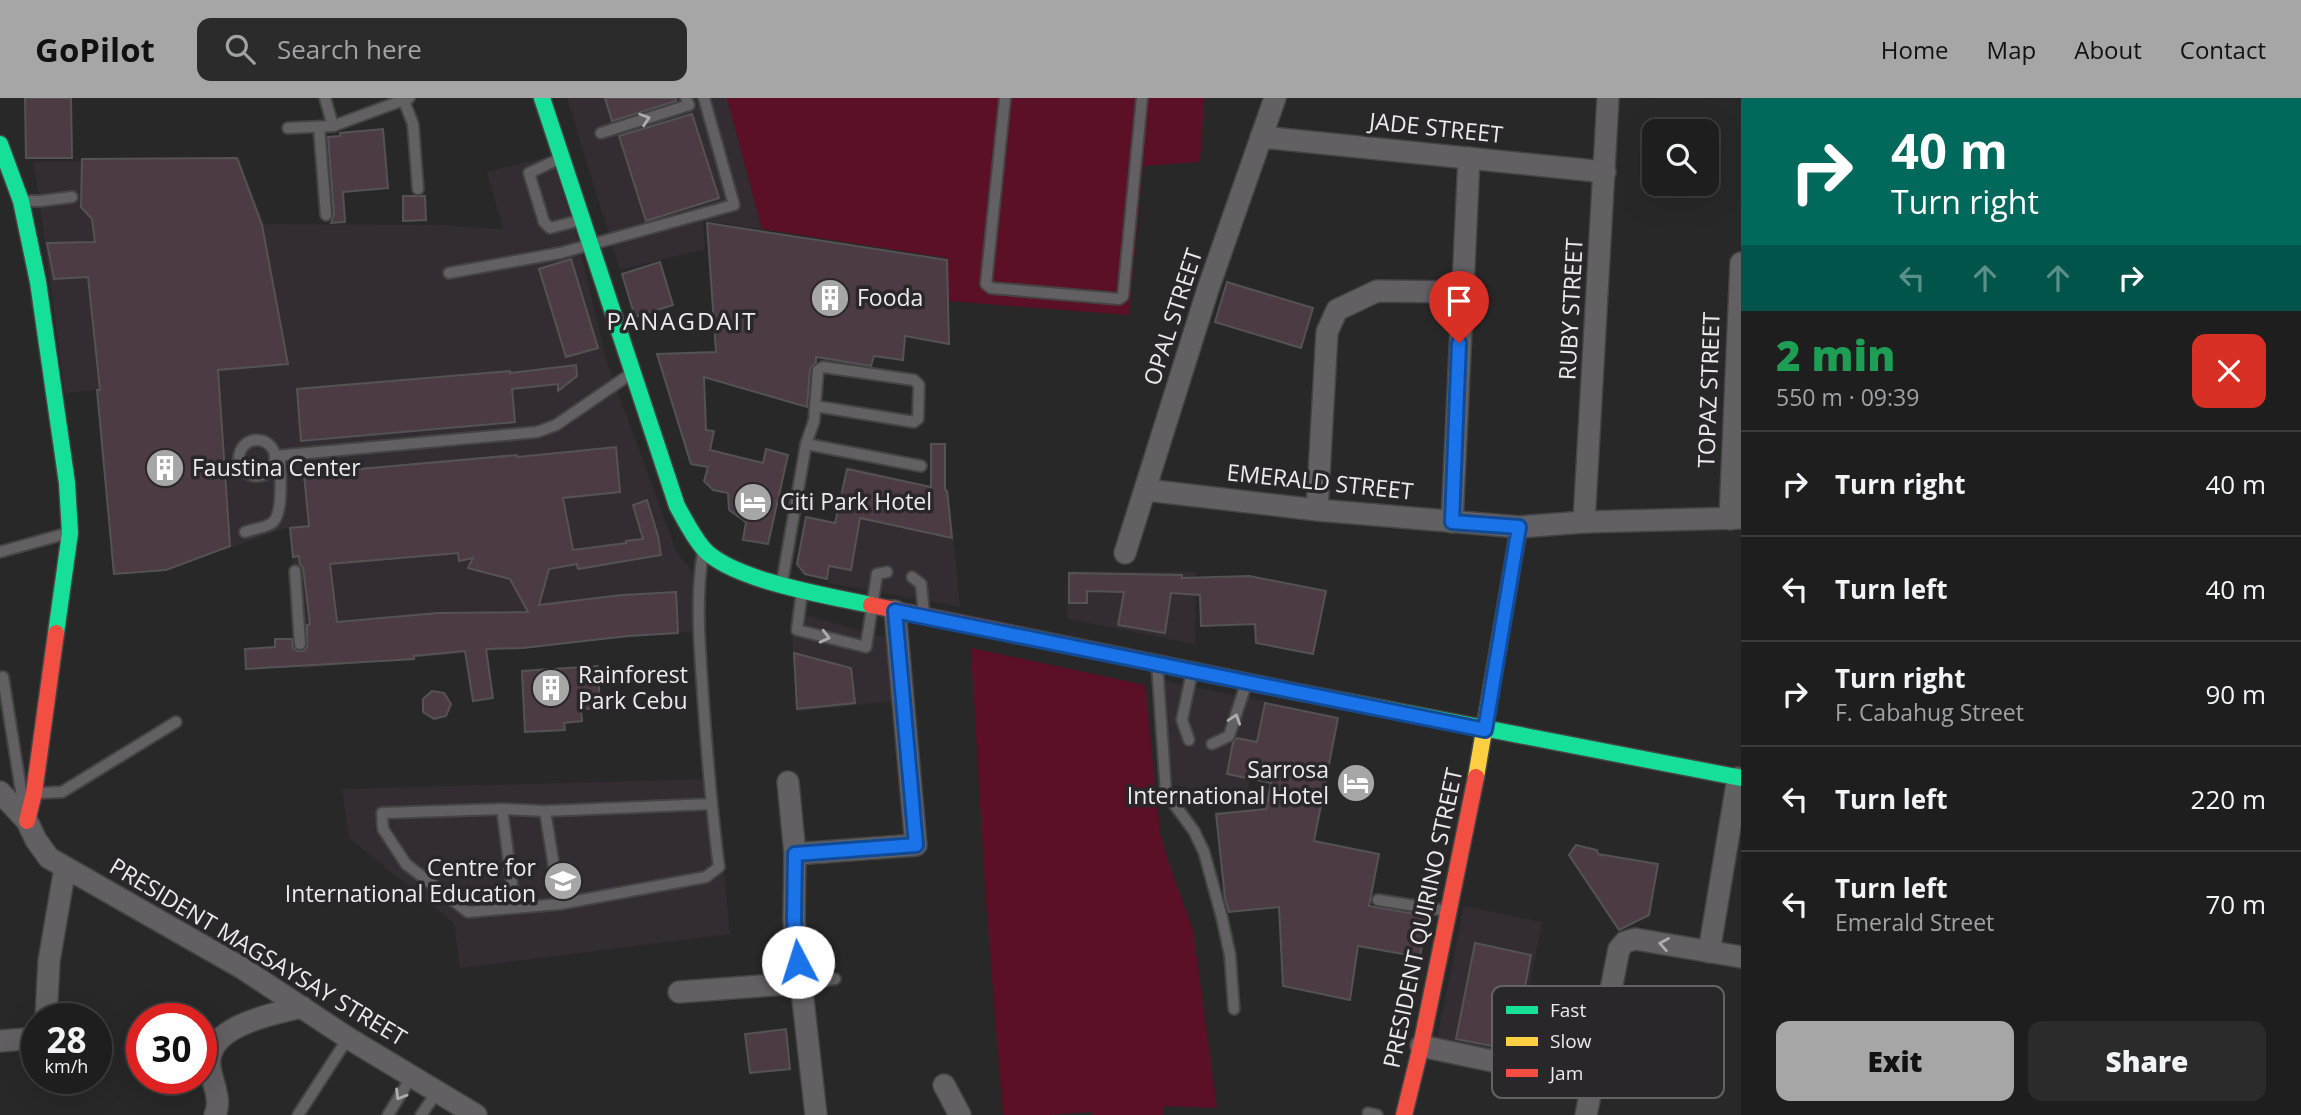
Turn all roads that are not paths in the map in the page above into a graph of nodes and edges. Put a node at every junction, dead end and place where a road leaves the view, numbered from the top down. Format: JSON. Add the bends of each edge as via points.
{"nodes":[{"id":1,"x":325,"y":98,"type":"edge"},
{"id":2,"x":542,"y":98,"type":"edge"},
{"id":3,"x":686,"y":98,"type":"edge"},
{"id":4,"x":704,"y":98,"type":"edge"},
{"id":5,"x":1005,"y":98,"type":"edge"},
{"id":6,"x":1142,"y":98,"type":"edge"},
{"id":7,"x":1275,"y":98,"type":"edge"},
{"id":8,"x":1608,"y":98,"type":"edge"},
{"id":9,"x":407,"y":99,"type":"edge"},
{"id":10,"x":333,"y":126,"type":"junction"},
{"id":11,"x":319,"y":127,"type":"junction"},
{"id":12,"x":288,"y":128,"type":"dead end"},
{"id":13,"x":601,"y":132,"type":"dead end"},
{"id":14,"x":1261,"y":136,"type":"junction"},
{"id":15,"x":0,"y":144,"type":"edge"},
{"id":16,"x":1469,"y":158,"type":"junction"},
{"id":17,"x":561,"y":159,"type":"junction"},
{"id":18,"x":1605,"y":172,"type":"junction"},
{"id":19,"x":418,"y":189,"type":"dead end"},
{"id":20,"x":72,"y":197,"type":"dead end"},
{"id":21,"x":21,"y":201,"type":"junction"},
{"id":22,"x":326,"y":215,"type":"dead end"},
{"id":23,"x":581,"y":220,"type":"junction"},
{"id":24,"x":589,"y":246,"type":"junction"},
{"id":25,"x":1741,"y":263,"type":"edge"},
{"id":26,"x":449,"y":273,"type":"dead end"},
{"id":27,"x":1461,"y":292,"type":"junction"},
{"id":28,"x":632,"y":373,"type":"junction"},
{"id":29,"x":816,"y":406,"type":"junction"},
{"id":30,"x":806,"y":444,"type":"junction"},
{"id":31,"x":921,"y":466,"type":"dead end"},
{"id":32,"x":1146,"y":490,"type":"junction"},
{"id":33,"x":1317,"y":510,"type":"junction"},
{"id":34,"x":1735,"y":518,"type":"edge"},
{"id":35,"x":1452,"y":522,"type":"junction"},
{"id":36,"x":1584,"y":522,"type":"junction"},
{"id":37,"x":1519,"y":527,"type":"junction"},
{"id":38,"x":245,"y":532,"type":"dead end"},
{"id":39,"x":70,"y":533,"type":"junction"},
{"id":40,"x":704,"y":550,"type":"junction"},
{"id":41,"x":0,"y":552,"type":"edge"},
{"id":42,"x":1125,"y":553,"type":"dead end"},
{"id":43,"x":295,"y":571,"type":"dead end"},
{"id":44,"x":887,"y":572,"type":"dead end"},
{"id":45,"x":912,"y":577,"type":"dead end"},
{"id":46,"x":781,"y":586,"type":"junction"},
{"id":47,"x":802,"y":591,"type":"junction"},
{"id":48,"x":873,"y":606,"type":"junction"},
{"id":49,"x":895,"y":611,"type":"junction"},
{"id":50,"x":924,"y":617,"type":"junction"},
{"id":51,"x":300,"y":644,"type":"dead end"},
{"id":52,"x":1157,"y":663,"type":"junction"},
{"id":53,"x":1192,"y":672,"type":"junction"},
{"id":54,"x":3,"y":677,"type":"dead end"},
{"id":55,"x":1246,"y":683,"type":"junction"},
{"id":56,"x":176,"y":722,"type":"dead end"},
{"id":57,"x":1485,"y":730,"type":"junction"},
{"id":58,"x":1189,"y":740,"type":"dead end"},
{"id":59,"x":1212,"y":744,"type":"dead end"},
{"id":60,"x":1740,"y":774,"type":"edge"},
{"id":61,"x":789,"y":782,"type":"dead end"},
{"id":62,"x":0,"y":792,"type":"edge"},
{"id":63,"x":34,"y":793,"type":"junction"},
{"id":64,"x":711,"y":804,"type":"junction"},
{"id":65,"x":502,"y":809,"type":"junction"},
{"id":66,"x":544,"y":811,"type":"junction"},
{"id":67,"x":27,"y":821,"type":"junction"},
{"id":68,"x":795,"y":854,"type":"junction"},
{"id":69,"x":65,"y":868,"type":"junction"},
{"id":70,"x":1378,"y":900,"type":"dead end"},
{"id":71,"x":560,"y":904,"type":"junction"},
{"id":72,"x":515,"y":907,"type":"junction"},
{"id":73,"x":1448,"y":911,"type":"junction"},
{"id":74,"x":1709,"y":952,"type":"junction"},
{"id":75,"x":1741,"y":957,"type":"edge"},
{"id":76,"x":835,"y":979,"type":"dead end"},
{"id":77,"x":800,"y":983,"type":"junction"},
{"id":78,"x":1611,"y":986,"type":"edge"},
{"id":79,"x":679,"y":992,"type":"dead end"},
{"id":80,"x":47,"y":1003,"type":"edge"},
{"id":81,"x":302,"y":1007,"type":"junction"},
{"id":82,"x":1234,"y":1009,"type":"dead end"},
{"id":83,"x":348,"y":1038,"type":"junction"},
{"id":84,"x":21,"y":1039,"type":"edge"},
{"id":85,"x":0,"y":1041,"type":"edge"},
{"id":86,"x":1421,"y":1046,"type":"junction"},
{"id":87,"x":1492,"y":1061,"type":"edge"},
{"id":88,"x":412,"y":1076,"type":"junction"},
{"id":89,"x":944,"y":1085,"type":"dead end"},
{"id":90,"x":437,"y":1091,"type":"junction"},
{"id":91,"x":215,"y":1115,"type":"edge"},
{"id":92,"x":298,"y":1115,"type":"edge"},
{"id":93,"x":388,"y":1115,"type":"edge"},
{"id":94,"x":421,"y":1115,"type":"edge"},
{"id":95,"x":476,"y":1115,"type":"edge"},
{"id":96,"x":816,"y":1115,"type":"edge"},
{"id":97,"x":960,"y":1115,"type":"edge"},
{"id":98,"x":1404,"y":1115,"type":"edge"}],
"edges":[{"from":1,"to":10,"type":"lane"},
{"from":2,"to":17,"type":"main road"},
{"from":13,"to":3,"type":"lane","one_way":true,"via":[[689,105]]},
{"from":4,"to":24,"type":"lane","via":[[734,205]]},
{"from":5,"to":6,"type":"lane","via":[[986,284],[1119,299],[1123,296]]},
{"from":7,"to":14,"type":"street","name":"OPAL STREET"},
{"from":8,"to":18,"type":"street","name":"RUBY STREET"},
{"from":9,"to":10,"type":"lane"},
{"from":9,"to":19,"type":"lane"},
{"from":10,"to":11,"type":"lane"},
{"from":11,"to":12,"type":"lane"},
{"from":11,"to":22,"type":"lane"},
{"from":14,"to":16,"type":"street","name":"JADE STREET"},
{"from":14,"to":32,"type":"street","name":"OPAL STREET"},
{"from":15,"to":21,"type":"main road"},
{"from":16,"to":18,"type":"street","name":"JADE STREET"},
{"from":16,"to":27,"type":"street"},
{"from":17,"to":23,"type":"main road"},
{"from":17,"to":23,"type":"lane","via":[[531,170],[529,177],[546,226]]},
{"from":18,"to":36,"type":"street","name":"RUBY STREET"},
{"from":20,"to":21,"type":"lane"},
{"from":21,"to":39,"type":"main road","via":[[52,374]]},
{"from":23,"to":24,"type":"main road"},
{"from":24,"to":26,"type":"lane"},
{"from":24,"to":28,"type":"main road"},
{"from":25,"to":34,"type":"street","name":"TOPAZ STREET"},
{"from":27,"to":33,"type":"street","via":[[1377,291],[1337,310],[1327,332]]},
{"from":27,"to":35,"type":"street"},
{"from":28,"to":38,"type":"lane","via":[[556,425],[537,432],[278,456],[277,517],[270,525]]},
{"from":28,"to":40,"type":"main road","via":[[677,506]]},
{"from":29,"to":29,"type":"lane","via":[[914,422],[918,419],[919,385],[914,380],[821,368]]},
{"from":29,"to":30,"type":"lane"},
{"from":30,"to":31,"type":"lane"},
{"from":30,"to":46,"type":"lane"},
{"from":32,"to":33,"type":"street","name":"EMERALD STREET"},
{"from":32,"to":42,"type":"street","name":"OPAL STREET"},
{"from":33,"to":35,"type":"street","name":"EMERALD STREET"},
{"from":34,"to":36,"type":"street","name":"EMERALD STREET"},
{"from":35,"to":37,"type":"street","name":"EMERALD STREET"},
{"from":36,"to":37,"type":"street","name":"EMERALD STREET"},
{"from":37,"to":57,"type":"main road","name":"PRESIDENT QUIRINO STREET"},
{"from":39,"to":41,"type":"lane"},
{"from":39,"to":63,"type":"main road"},
{"from":40,"to":46,"type":"main road","via":[[730,568]]},
{"from":40,"to":64,"type":"lane","via":[[699,576],[700,654]]},
{"from":43,"to":51,"type":"lane"},
{"from":44,"to":48,"type":"lane","via":[[877,574]]},
{"from":45,"to":50,"type":"lane","via":[[921,584]]},
{"from":46,"to":47,"type":"main road"},
{"from":47,"to":48,"type":"main road"},
{"from":47,"to":48,"type":"lane","one_way":true,"via":[[797,630],[866,647]]},
{"from":48,"to":49,"type":"main road"},
{"from":49,"to":50,"type":"main road"},
{"from":49,"to":68,"type":"street","via":[[916,845]]},
{"from":50,"to":52,"type":"main road"},
{"from":52,"to":53,"type":"main road"},
{"from":52,"to":82,"type":"lane","via":[[1166,793],[1204,852],[1223,918]]},
{"from":53,"to":55,"type":"main road"},
{"from":53,"to":58,"type":"lane","via":[[1182,720]]},
{"from":54,"to":67,"type":"lane"},
{"from":55,"to":57,"type":"main road"},
{"from":59,"to":55,"type":"lane","one_way":true,"via":[[1229,736]]},
{"from":56,"to":63,"type":"lane","via":[[62,792]]},
{"from":57,"to":60,"type":"main road"},
{"from":57,"to":73,"type":"main road","name":"PRESIDENT QUIRINO STREET"},
{"from":60,"to":74,"type":"street"},
{"from":61,"to":68,"type":"street"},
{"from":62,"to":67,"type":"street","name":"PRESIDENT MAGSAYSAY STREET"},
{"from":63,"to":67,"type":"main road"},
{"from":64,"to":66,"type":"lane"},
{"from":64,"to":71,"type":"lane","via":[[719,867],[706,877]]},
{"from":65,"to":66,"type":"lane"},
{"from":65,"to":72,"type":"lane"},
{"from":65,"to":72,"type":"lane","via":[[382,813],[383,829],[406,864],[468,912]]},
{"from":66,"to":71,"type":"lane"},
{"from":67,"to":69,"type":"street","name":"PRESIDENT MAGSAYSAY STREET","via":[[49,858]]},
{"from":68,"to":77,"type":"street","via":[[794,920]]},
{"from":69,"to":80,"type":"street"},
{"from":69,"to":81,"type":"street","name":"PRESIDENT MAGSAYSAY STREET"},
{"from":70,"to":73,"type":"lane"},
{"from":71,"to":72,"type":"lane"},
{"from":73,"to":86,"type":"main road","name":"PRESIDENT QUIRINO STREET"},
{"from":74,"to":75,"type":"street"},
{"from":74,"to":78,"type":"street","one_way":true,"via":[[1635,939],[1619,949]]},
{"from":76,"to":77,"type":"lane"},
{"from":77,"to":79,"type":"street"},
{"from":77,"to":96,"type":"street"},
{"from":81,"to":83,"type":"street","name":"PRESIDENT MAGSAYSAY STREET"},
{"from":81,"to":91,"type":"street","via":[[230,1030],[218,1042],[209,1064],[218,1101]]},
{"from":83,"to":88,"type":"street","name":"PRESIDENT MAGSAYSAY STREET"},
{"from":83,"to":92,"type":"lane"},
{"from":84,"to":85,"type":"street"},
{"from":86,"to":87,"type":"street"},
{"from":86,"to":98,"type":"main road","name":"PRESIDENT QUIRINO STREET"},
{"from":88,"to":90,"type":"street","name":"PRESIDENT MAGSAYSAY STREET"},
{"from":88,"to":93,"type":"lane","one_way":true},
{"from":89,"to":97,"type":"street"},
{"from":90,"to":94,"type":"lane"},
{"from":90,"to":95,"type":"street","name":"PRESIDENT MAGSAYSAY STREET"}]}
